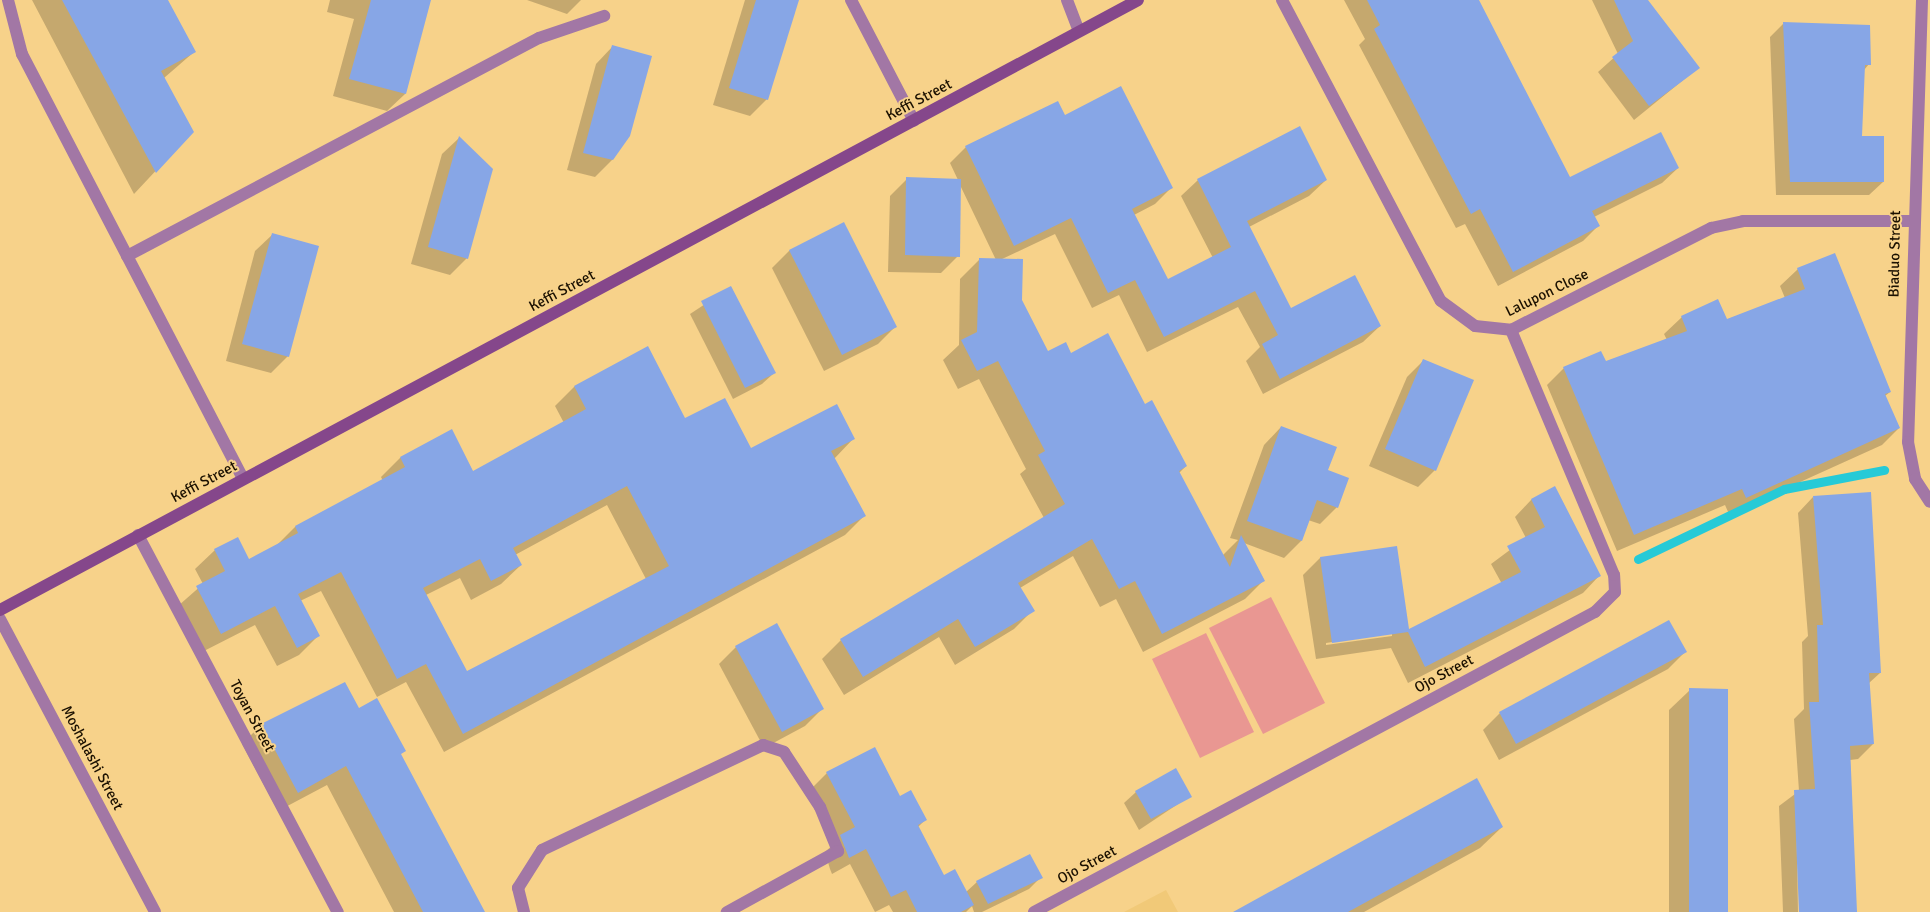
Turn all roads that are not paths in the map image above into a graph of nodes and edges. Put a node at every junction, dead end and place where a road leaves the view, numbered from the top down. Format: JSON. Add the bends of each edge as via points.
{"nodes":[{"id":1,"x":8,"y":0,"type":"edge"},
{"id":2,"x":851,"y":0,"type":"edge"},
{"id":3,"x":1067,"y":0,"type":"edge"},
{"id":4,"x":1138,"y":0,"type":"edge"},
{"id":5,"x":1282,"y":0,"type":"edge"},
{"id":6,"x":1922,"y":0,"type":"edge"},
{"id":7,"x":604,"y":16,"type":"dead end"},
{"id":8,"x":1080,"y":31,"type":"junction"},
{"id":9,"x":914,"y":121,"type":"junction"},
{"id":10,"x":1912,"y":221,"type":"junction"},
{"id":11,"x":127,"y":256,"type":"junction"},
{"id":12,"x":1511,"y":330,"type":"junction"},
{"id":13,"x":243,"y":479,"type":"junction"},
{"id":14,"x":1930,"y":502,"type":"edge"},
{"id":15,"x":138,"y":535,"type":"junction"},
{"id":16,"x":0,"y":610,"type":"edge"},
{"id":17,"x":0,"y":619,"type":"edge"},
{"id":18,"x":155,"y":912,"type":"edge"},
{"id":19,"x":338,"y":912,"type":"edge"},
{"id":20,"x":524,"y":912,"type":"edge"},
{"id":21,"x":727,"y":912,"type":"edge"},
{"id":22,"x":1034,"y":912,"type":"edge"}],
"edges":[{"from":1,"to":11,"type":"street","via":[[22,54]]},
{"from":2,"to":9,"type":"street"},
{"from":3,"to":8,"type":"street"},
{"from":4,"to":8,"type":"main road","name":"Keffi Street"},
{"from":5,"to":12,"type":"street","name":"Lalupon Close","via":[[1441,301],[1476,326]]},
{"from":6,"to":10,"type":"street","name":"Biaduo Street"},
{"from":7,"to":11,"type":"street","via":[[539,38]]},
{"from":8,"to":9,"type":"main road","name":"Keffi Street"},
{"from":9,"to":13,"type":"main road","name":"Keffi Street"},
{"from":10,"to":12,"type":"street","name":"Lalupon Close","via":[[1744,221],[1712,228]]},
{"from":10,"to":14,"type":"street","name":"Biaduo Street","via":[[1908,442],[1914,479]]},
{"from":11,"to":13,"type":"street"},
{"from":12,"to":22,"type":"street","name":"Ojo Street","via":[[1614,575],[1615,592],[1595,612]]},
{"from":13,"to":15,"type":"main road","name":"Keffi Street"},
{"from":15,"to":16,"type":"main road","name":"Keffi Street"},
{"from":15,"to":19,"type":"street","name":"Toyan Street"},
{"from":17,"to":18,"type":"street","name":"Moshalashi Street"},
{"from":20,"to":21,"type":"street","via":[[518,888],[542,850],[763,745],[784,752],[820,808],[838,851]]}]}
